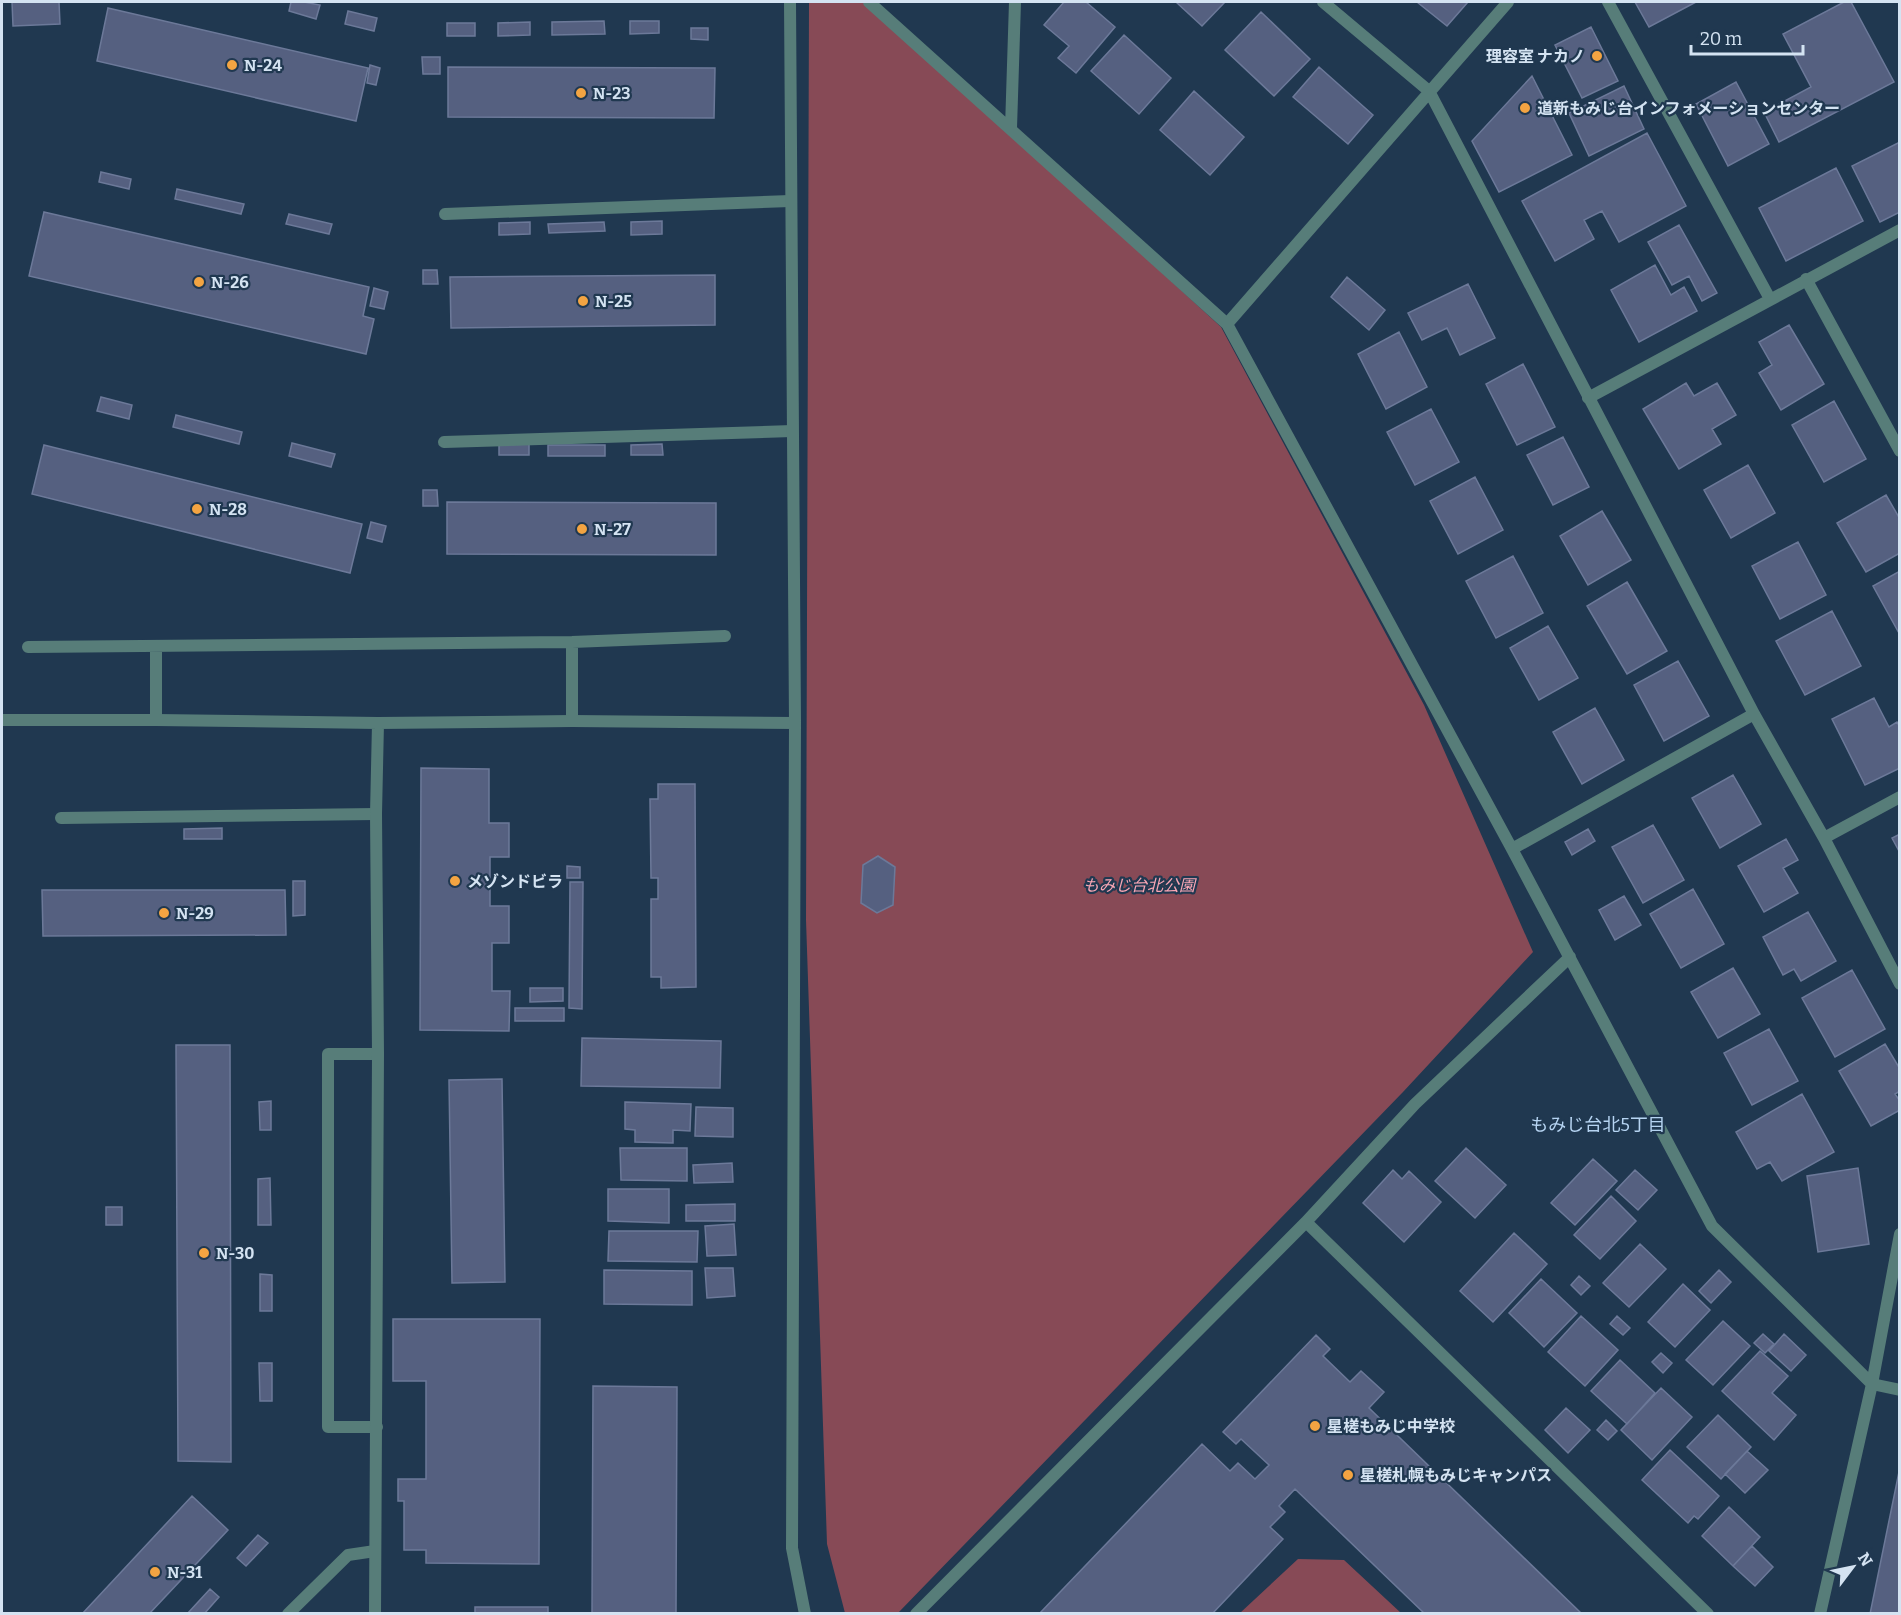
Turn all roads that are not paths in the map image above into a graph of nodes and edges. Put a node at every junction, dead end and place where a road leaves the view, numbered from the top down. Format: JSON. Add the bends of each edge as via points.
{"nodes":[{"id":1,"x":790,"y":2,"type":"edge"},
{"id":2,"x":869,"y":2,"type":"edge"},
{"id":3,"x":1015,"y":2,"type":"edge"},
{"id":4,"x":1323,"y":2,"type":"edge"},
{"id":5,"x":1508,"y":2,"type":"edge"},
{"id":6,"x":1608,"y":2,"type":"edge"},
{"id":7,"x":1429,"y":91,"type":"junction"},
{"id":8,"x":1011,"y":129,"type":"junction"},
{"id":9,"x":790,"y":201,"type":"junction"},
{"id":10,"x":445,"y":214,"type":"dead end"},
{"id":11,"x":1899,"y":230,"type":"edge"},
{"id":12,"x":1806,"y":279,"type":"junction"},
{"id":13,"x":1770,"y":299,"type":"junction"},
{"id":14,"x":1227,"y":324,"type":"junction"},
{"id":15,"x":1588,"y":398,"type":"junction"},
{"id":16,"x":792,"y":431,"type":"junction"},
{"id":17,"x":444,"y":442,"type":"dead end"},
{"id":18,"x":1899,"y":451,"type":"edge"},
{"id":19,"x":725,"y":636,"type":"dead end"},
{"id":20,"x":572,"y":642,"type":"junction"},
{"id":21,"x":28,"y":647,"type":"dead end"},
{"id":22,"x":156,"y":647,"type":"junction"},
{"id":23,"x":1754,"y":714,"type":"junction"},
{"id":24,"x":2,"y":720,"type":"edge"},
{"id":25,"x":156,"y":720,"type":"junction"},
{"id":26,"x":572,"y":721,"type":"junction"},
{"id":27,"x":378,"y":723,"type":"junction"},
{"id":28,"x":795,"y":723,"type":"junction"},
{"id":29,"x":1899,"y":796,"type":"edge"},
{"id":30,"x":376,"y":814,"type":"junction"},
{"id":31,"x":61,"y":818,"type":"dead end"},
{"id":32,"x":1824,"y":838,"type":"junction"},
{"id":33,"x":1512,"y":849,"type":"junction"},
{"id":34,"x":1570,"y":957,"type":"junction"},
{"id":35,"x":1899,"y":984,"type":"edge"},
{"id":36,"x":378,"y":1054,"type":"junction"},
{"id":37,"x":1306,"y":1222,"type":"junction"},
{"id":38,"x":1899,"y":1234,"type":"edge"},
{"id":39,"x":1872,"y":1384,"type":"junction"},
{"id":40,"x":1899,"y":1390,"type":"edge"},
{"id":41,"x":376,"y":1427,"type":"junction"},
{"id":42,"x":375,"y":1551,"type":"junction"},
{"id":43,"x":288,"y":1614,"type":"edge"},
{"id":44,"x":375,"y":1614,"type":"edge"},
{"id":45,"x":805,"y":1614,"type":"edge"},
{"id":46,"x":916,"y":1614,"type":"edge"},
{"id":47,"x":1708,"y":1614,"type":"edge"},
{"id":48,"x":1820,"y":1614,"type":"edge"}],
"edges":[{"from":1,"to":9,"type":"street"},
{"from":2,"to":8,"type":"street"},
{"from":3,"to":8,"type":"street"},
{"from":4,"to":7,"type":"street"},
{"from":5,"to":7,"type":"street"},
{"from":6,"to":13,"type":"street"},
{"from":7,"to":14,"type":"street"},
{"from":7,"to":15,"type":"street"},
{"from":8,"to":14,"type":"street"},
{"from":9,"to":10,"type":"street"},
{"from":9,"to":16,"type":"street"},
{"from":11,"to":12,"type":"street"},
{"from":12,"to":13,"type":"street"},
{"from":12,"to":18,"type":"street"},
{"from":13,"to":15,"type":"street"},
{"from":14,"to":33,"type":"street"},
{"from":15,"to":23,"type":"street"},
{"from":16,"to":17,"type":"street"},
{"from":16,"to":28,"type":"street"},
{"from":19,"to":20,"type":"street"},
{"from":20,"to":22,"type":"street"},
{"from":20,"to":26,"type":"street"},
{"from":21,"to":22,"type":"street"},
{"from":22,"to":25,"type":"street"},
{"from":23,"to":32,"type":"street"},
{"from":23,"to":33,"type":"street"},
{"from":24,"to":25,"type":"street"},
{"from":25,"to":27,"type":"street"},
{"from":26,"to":27,"type":"street"},
{"from":26,"to":28,"type":"street"},
{"from":27,"to":30,"type":"street"},
{"from":28,"to":45,"type":"street","via":[[792,1548]]},
{"from":29,"to":32,"type":"street"},
{"from":30,"to":31,"type":"street"},
{"from":30,"to":36,"type":"street"},
{"from":32,"to":35,"type":"street"},
{"from":33,"to":34,"type":"street"},
{"from":34,"to":37,"type":"street","via":[[1415,1104]]},
{"from":34,"to":39,"type":"street","via":[[1712,1226]]},
{"from":36,"to":41,"type":"street"},
{"from":36,"to":41,"type":"street","via":[[328,1054],[328,1427]]},
{"from":37,"to":46,"type":"street"},
{"from":37,"to":47,"type":"street"},
{"from":38,"to":39,"type":"street"},
{"from":39,"to":40,"type":"street"},
{"from":39,"to":48,"type":"street"},
{"from":41,"to":42,"type":"street"},
{"from":42,"to":43,"type":"street","via":[[348,1555]]},
{"from":42,"to":44,"type":"street"}]}
